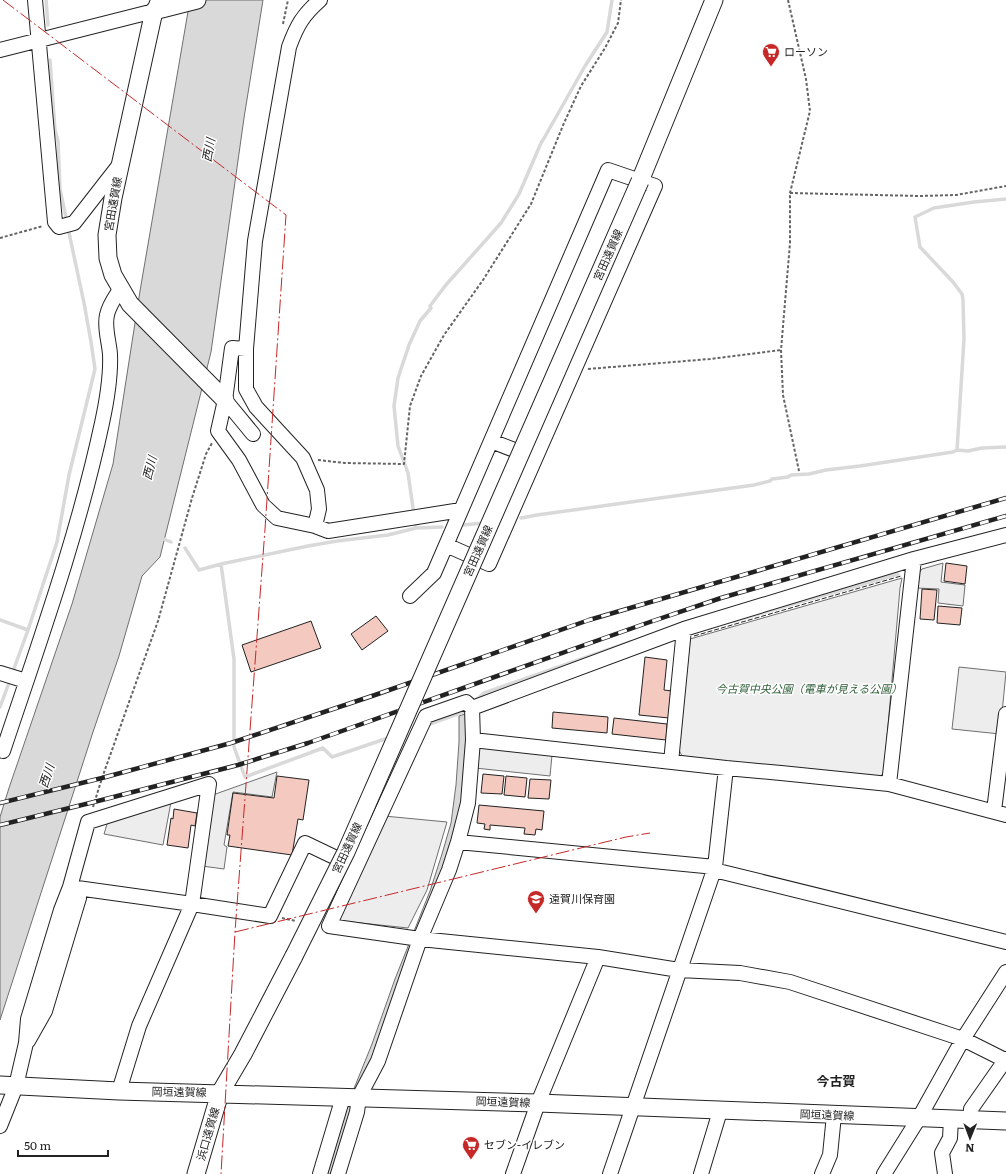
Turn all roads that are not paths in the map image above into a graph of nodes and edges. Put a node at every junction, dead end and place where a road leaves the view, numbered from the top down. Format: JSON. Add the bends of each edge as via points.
{"nodes":[{"id":1,"x":35,"y":0,"type":"edge"},
{"id":2,"x":197,"y":0,"type":"edge"},
{"id":3,"x":320,"y":0,"type":"edge"},
{"id":4,"x":714,"y":0,"type":"edge"},
{"id":5,"x":156,"y":6,"type":"edge"},
{"id":6,"x":38,"y":41,"type":"junction"},
{"id":7,"x":0,"y":50,"type":"edge"},
{"id":8,"x":121,"y":162,"type":"junction"},
{"id":9,"x":640,"y":181,"type":"junction"},
{"id":10,"x":121,"y":288,"type":"junction"},
{"id":11,"x":246,"y":349,"type":"junction"},
{"id":12,"x":225,"y":400,"type":"junction"},
{"id":13,"x":253,"y":434,"type":"dead end"},
{"id":14,"x":491,"y":441,"type":"junction"},
{"id":15,"x":536,"y":459,"type":"junction"},
{"id":16,"x":461,"y":510,"type":"junction"},
{"id":17,"x":315,"y":526,"type":"junction"},
{"id":18,"x":1006,"y":535,"type":"edge"},
{"id":19,"x":446,"y":545,"type":"junction"},
{"id":20,"x":914,"y":559,"type":"junction"},
{"id":21,"x":410,"y":596,"type":"dead end"},
{"id":22,"x":684,"y":629,"type":"junction"},
{"id":23,"x":3,"y":674,"type":"edge"},
{"id":24,"x":24,"y":681,"type":"junction"},
{"id":25,"x":472,"y":708,"type":"junction"},
{"id":26,"x":1006,"y":714,"type":"edge"},
{"id":27,"x":473,"y":740,"type":"junction"},
{"id":28,"x":3,"y":751,"type":"dead end"},
{"id":29,"x":671,"y":762,"type":"junction"},
{"id":30,"x":726,"y":768,"type":"junction"},
{"id":31,"x":890,"y":784,"type":"junction"},
{"id":32,"x":1000,"y":813,"type":"edge"},
{"id":33,"x":458,"y":842,"type":"junction"},
{"id":34,"x":356,"y":867,"type":"junction"},
{"id":35,"x":714,"y":869,"type":"junction"},
{"id":36,"x":70,"y":887,"type":"junction"},
{"id":37,"x":79,"y":898,"type":"dead end"},
{"id":38,"x":192,"y":904,"type":"junction"},
{"id":39,"x":420,"y":939,"type":"junction"},
{"id":40,"x":1006,"y":942,"type":"edge"},
{"id":41,"x":598,"y":957,"type":"junction"},
{"id":42,"x":679,"y":970,"type":"junction"},
{"id":43,"x":1006,"y":972,"type":"edge"},
{"id":44,"x":963,"y":1038,"type":"junction"},
{"id":45,"x":26,"y":1043,"type":"junction"},
{"id":46,"x":1006,"y":1059,"type":"edge"},
{"id":47,"x":6,"y":1085,"type":"edge"},
{"id":48,"x":119,"y":1091,"type":"junction"},
{"id":49,"x":220,"y":1093,"type":"junction"},
{"id":50,"x":351,"y":1097,"type":"junction"},
{"id":51,"x":538,"y":1103,"type":"junction"},
{"id":52,"x":634,"y":1107,"type":"junction"},
{"id":53,"x":720,"y":1110,"type":"junction"},
{"id":54,"x":834,"y":1115,"type":"junction"},
{"id":55,"x":919,"y":1118,"type":"junction"},
{"id":56,"x":951,"y":1119,"type":"junction"},
{"id":57,"x":970,"y":1120,"type":"junction"},
{"id":58,"x":1006,"y":1121,"type":"edge"},
{"id":59,"x":0,"y":1126,"type":"edge"},
{"id":60,"x":196,"y":1174,"type":"edge"},
{"id":61,"x":320,"y":1174,"type":"edge"},
{"id":62,"x":338,"y":1174,"type":"edge"},
{"id":63,"x":513,"y":1174,"type":"edge"},
{"id":64,"x":610,"y":1174,"type":"edge"},
{"id":65,"x":701,"y":1174,"type":"edge"},
{"id":66,"x":822,"y":1174,"type":"edge"},
{"id":67,"x":884,"y":1174,"type":"edge"},
{"id":68,"x":945,"y":1174,"type":"edge"}],
"edges":[{"from":1,"to":6,"type":"street"},
{"from":2,"to":5,"type":"main road"},
{"from":3,"to":11,"type":"street","via":[[307,11],[294,31],[289,47],[255,241]]},
{"from":4,"to":9,"type":"main road","name":"宮田遠賀線"},
{"from":5,"to":6,"type":"street"},
{"from":5,"to":8,"type":"main road","name":"宮田遠賀線"},
{"from":6,"to":7,"type":"street"},
{"from":6,"to":8,"type":"street","via":[[55,222],[59,227],[74,223]]},
{"from":8,"to":10,"type":"main road","name":"宮田遠賀線","via":[[107,236],[108,258],[113,275]]},
{"from":9,"to":14,"type":"street","via":[[608,170]]},
{"from":9,"to":15,"type":"street","via":[[655,186]]},
{"from":9,"to":49,"type":"main road","name":"宮田遠賀線","bridge":true,"via":[[346,852],[243,1054]]},
{"from":10,"to":12,"type":"main road","name":"宮田遠賀線","via":[[130,304]]},
{"from":10,"to":24,"type":"street","via":[[107,315],[110,376],[102,423],[58,582]]},
{"from":11,"to":12,"type":"street","via":[[232,348]]},
{"from":11,"to":17,"type":"street","via":[[246,389],[256,407],[302,458],[317,490],[319,509]]},
{"from":12,"to":13,"type":"street"},
{"from":12,"to":17,"type":"street","via":[[218,431],[239,460],[264,505],[277,518]]},
{"from":14,"to":15,"type":"street"},
{"from":14,"to":16,"type":"street"},
{"from":15,"to":19,"type":"street","via":[[489,564]]},
{"from":16,"to":17,"type":"street","via":[[328,531]]},
{"from":16,"to":19,"type":"street"},
{"from":18,"to":20,"type":"street"},
{"from":19,"to":21,"type":"street","via":[[434,574]]},
{"from":20,"to":22,"type":"street"},
{"from":20,"to":31,"type":"street"},
{"from":22,"to":25,"type":"street"},
{"from":22,"to":29,"type":"street"},
{"from":23,"to":24,"type":"street"},
{"from":24,"to":28,"type":"street"},
{"from":25,"to":27,"type":"street"},
{"from":25,"to":34,"type":"street","via":[[466,702],[426,716]]},
{"from":26,"to":32,"type":"street"},
{"from":27,"to":29,"type":"street"},
{"from":27,"to":33,"type":"street","via":[[468,803]]},
{"from":29,"to":30,"type":"street"},
{"from":30,"to":31,"type":"street"},
{"from":30,"to":35,"type":"street"},
{"from":31,"to":32,"type":"street"},
{"from":33,"to":35,"type":"street"},
{"from":33,"to":39,"type":"street"},
{"from":34,"to":38,"type":"street","via":[[305,843],[270,916]]},
{"from":34,"to":39,"type":"street","via":[[329,926]]},
{"from":35,"to":40,"type":"street"},
{"from":35,"to":42,"type":"street"},
{"from":36,"to":38,"type":"street"},
{"from":36,"to":38,"type":"street","via":[[88,822],[209,784]]},
{"from":36,"to":45,"type":"street","via":[[28,1019]]},
{"from":37,"to":45,"type":"street","via":[[45,1012]]},
{"from":38,"to":48,"type":"street","via":[[139,1026]]},
{"from":39,"to":41,"type":"street"},
{"from":39,"to":50,"type":"street","via":[[378,1061]]},
{"from":41,"to":42,"type":"street"},
{"from":41,"to":51,"type":"street"},
{"from":42,"to":44,"type":"street","via":[[740,973],[790,982]]},
{"from":42,"to":52,"type":"street"},
{"from":43,"to":44,"type":"street"},
{"from":44,"to":46,"type":"street"},
{"from":44,"to":55,"type":"street"},
{"from":45,"to":47,"type":"street"},
{"from":46,"to":57,"type":"street","via":[[972,1109]]},
{"from":47,"to":48,"type":"main road","name":"岡垣遠賀線"},
{"from":47,"to":59,"type":"street"},
{"from":48,"to":49,"type":"main road","name":"岡垣遠賀線"},
{"from":49,"to":50,"type":"main road","name":"岡垣遠賀線"},
{"from":49,"to":60,"type":"main road","name":"浜口遠賀線"},
{"from":50,"to":51,"type":"main road","name":"岡垣遠賀線"},
{"from":50,"to":61,"type":"street"},
{"from":50,"to":62,"type":"street","via":[[357,1112]]},
{"from":51,"to":52,"type":"main road","name":"岡垣遠賀線"},
{"from":51,"to":63,"type":"street"},
{"from":52,"to":53,"type":"main road","name":"岡垣遠賀線"},
{"from":52,"to":64,"type":"street"},
{"from":53,"to":54,"type":"main road","name":"岡垣遠賀線"},
{"from":53,"to":65,"type":"street"},
{"from":54,"to":55,"type":"main road","name":"岡垣遠賀線"},
{"from":54,"to":66,"type":"street","via":[[830,1155]]},
{"from":55,"to":56,"type":"main road","name":"岡垣遠賀線"},
{"from":55,"to":67,"type":"street"},
{"from":56,"to":57,"type":"main road","name":"岡垣遠賀線"},
{"from":56,"to":68,"type":"street","via":[[950,1138],[942,1153]]},
{"from":57,"to":58,"type":"main road","name":"岡垣遠賀線"}]}
